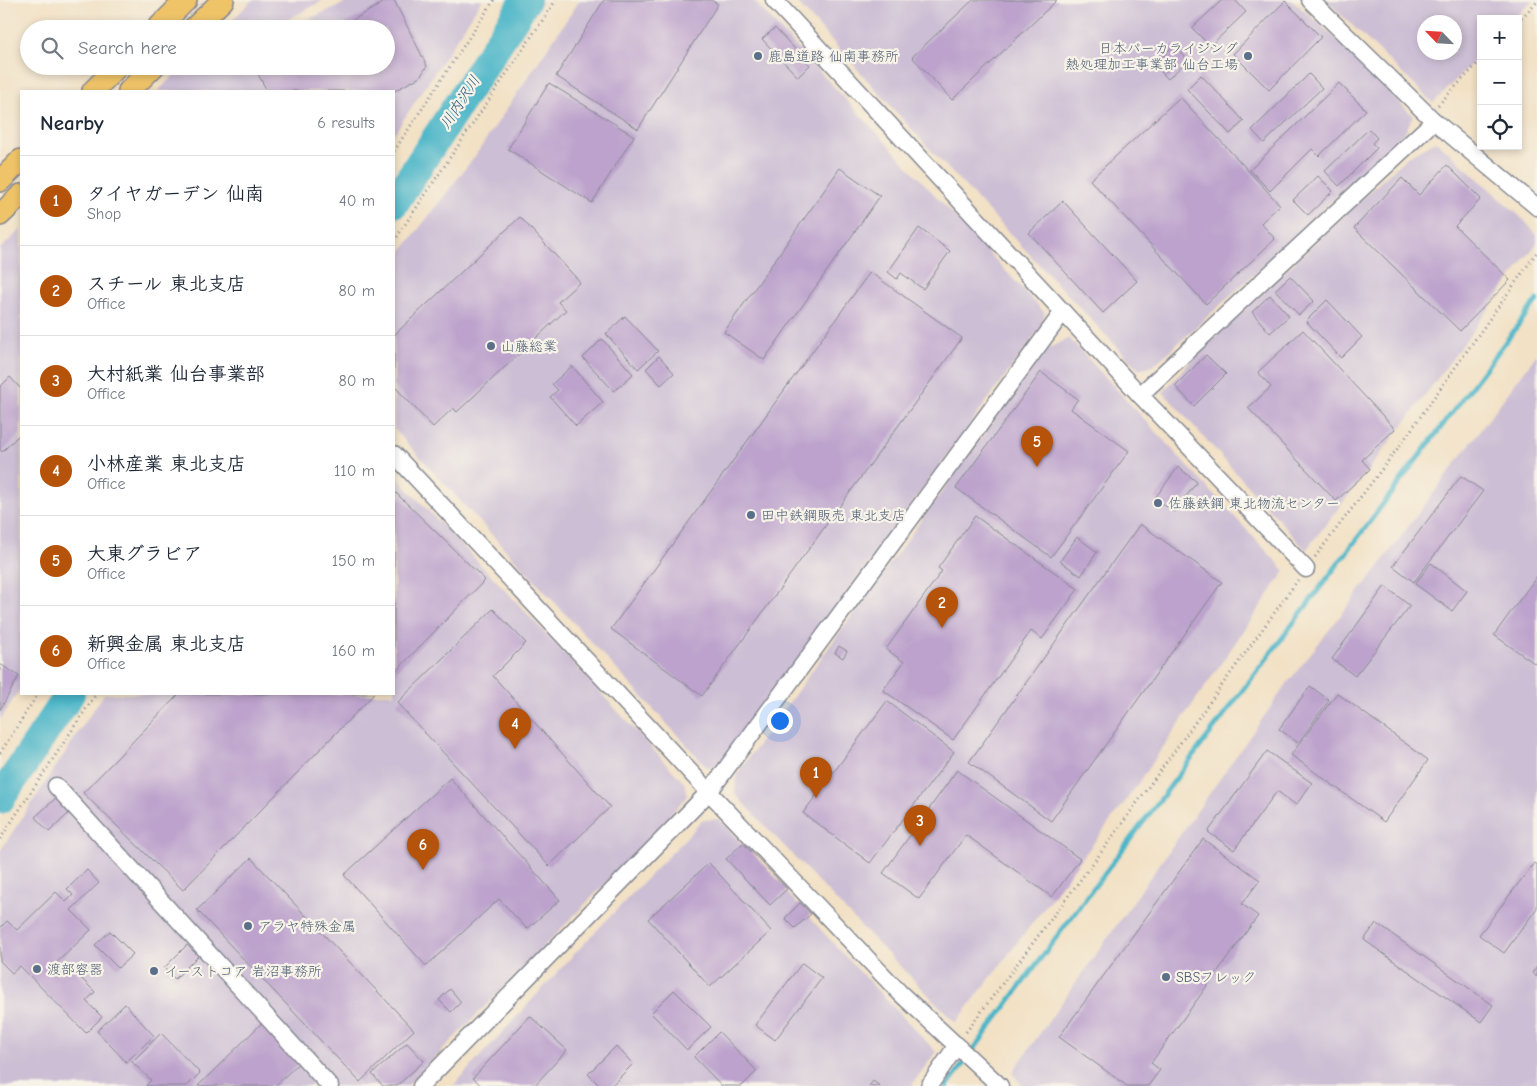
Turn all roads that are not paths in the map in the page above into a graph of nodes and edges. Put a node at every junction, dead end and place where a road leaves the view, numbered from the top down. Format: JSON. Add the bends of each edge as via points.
{"nodes":[{"id":1,"x":186,"y":0,"type":"edge"},
{"id":2,"x":223,"y":0,"type":"edge"},
{"id":3,"x":774,"y":0,"type":"edge"},
{"id":4,"x":1310,"y":0,"type":"edge"},
{"id":5,"x":166,"y":20,"type":"edge"},
{"id":6,"x":202,"y":20,"type":"edge"},
{"id":7,"x":109,"y":75,"type":"edge"},
{"id":8,"x":145,"y":75,"type":"edge"},
{"id":9,"x":94,"y":90,"type":"edge"},
{"id":10,"x":129,"y":90,"type":"edge"},
{"id":11,"x":1431,"y":118,"type":"junction"},
{"id":12,"x":20,"y":161,"type":"edge"},
{"id":13,"x":0,"y":181,"type":"edge"},
{"id":14,"x":20,"y":196,"type":"edge"},
{"id":15,"x":1537,"y":207,"type":"edge"},
{"id":16,"x":0,"y":215,"type":"edge"},
{"id":17,"x":1063,"y":312,"type":"junction"},
{"id":18,"x":1140,"y":395,"type":"junction"},
{"id":19,"x":395,"y":455,"type":"edge"},
{"id":20,"x":1306,"y":569,"type":"road end"},
{"id":21,"x":56,"y":786,"type":"dead end"},
{"id":22,"x":709,"y":792,"type":"junction"},
{"id":23,"x":959,"y":1047,"type":"junction"},
{"id":24,"x":997,"y":1083,"type":"edge"},
{"id":25,"x":330,"y":1086,"type":"edge"},
{"id":26,"x":421,"y":1086,"type":"edge"},
{"id":27,"x":928,"y":1086,"type":"edge"}],
"edges":[{"from":1,"to":5,"type":"main road"},
{"from":2,"to":6,"type":"main road"},
{"from":3,"to":17,"type":"street"},
{"from":4,"to":11,"type":"street"},
{"from":7,"to":9,"type":"main road"},
{"from":8,"to":10,"type":"main road"},
{"from":11,"to":15,"type":"street"},
{"from":11,"to":18,"type":"street"},
{"from":12,"to":13,"type":"main road"},
{"from":14,"to":16,"type":"main road"},
{"from":17,"to":18,"type":"street"},
{"from":17,"to":22,"type":"street"},
{"from":18,"to":20,"type":"street"},
{"from":19,"to":22,"type":"street"},
{"from":21,"to":25,"type":"street"},
{"from":22,"to":23,"type":"street","via":[[900,993]]},
{"from":22,"to":26,"type":"street"},
{"from":23,"to":24,"type":"street"},
{"from":23,"to":27,"type":"street"}]}
